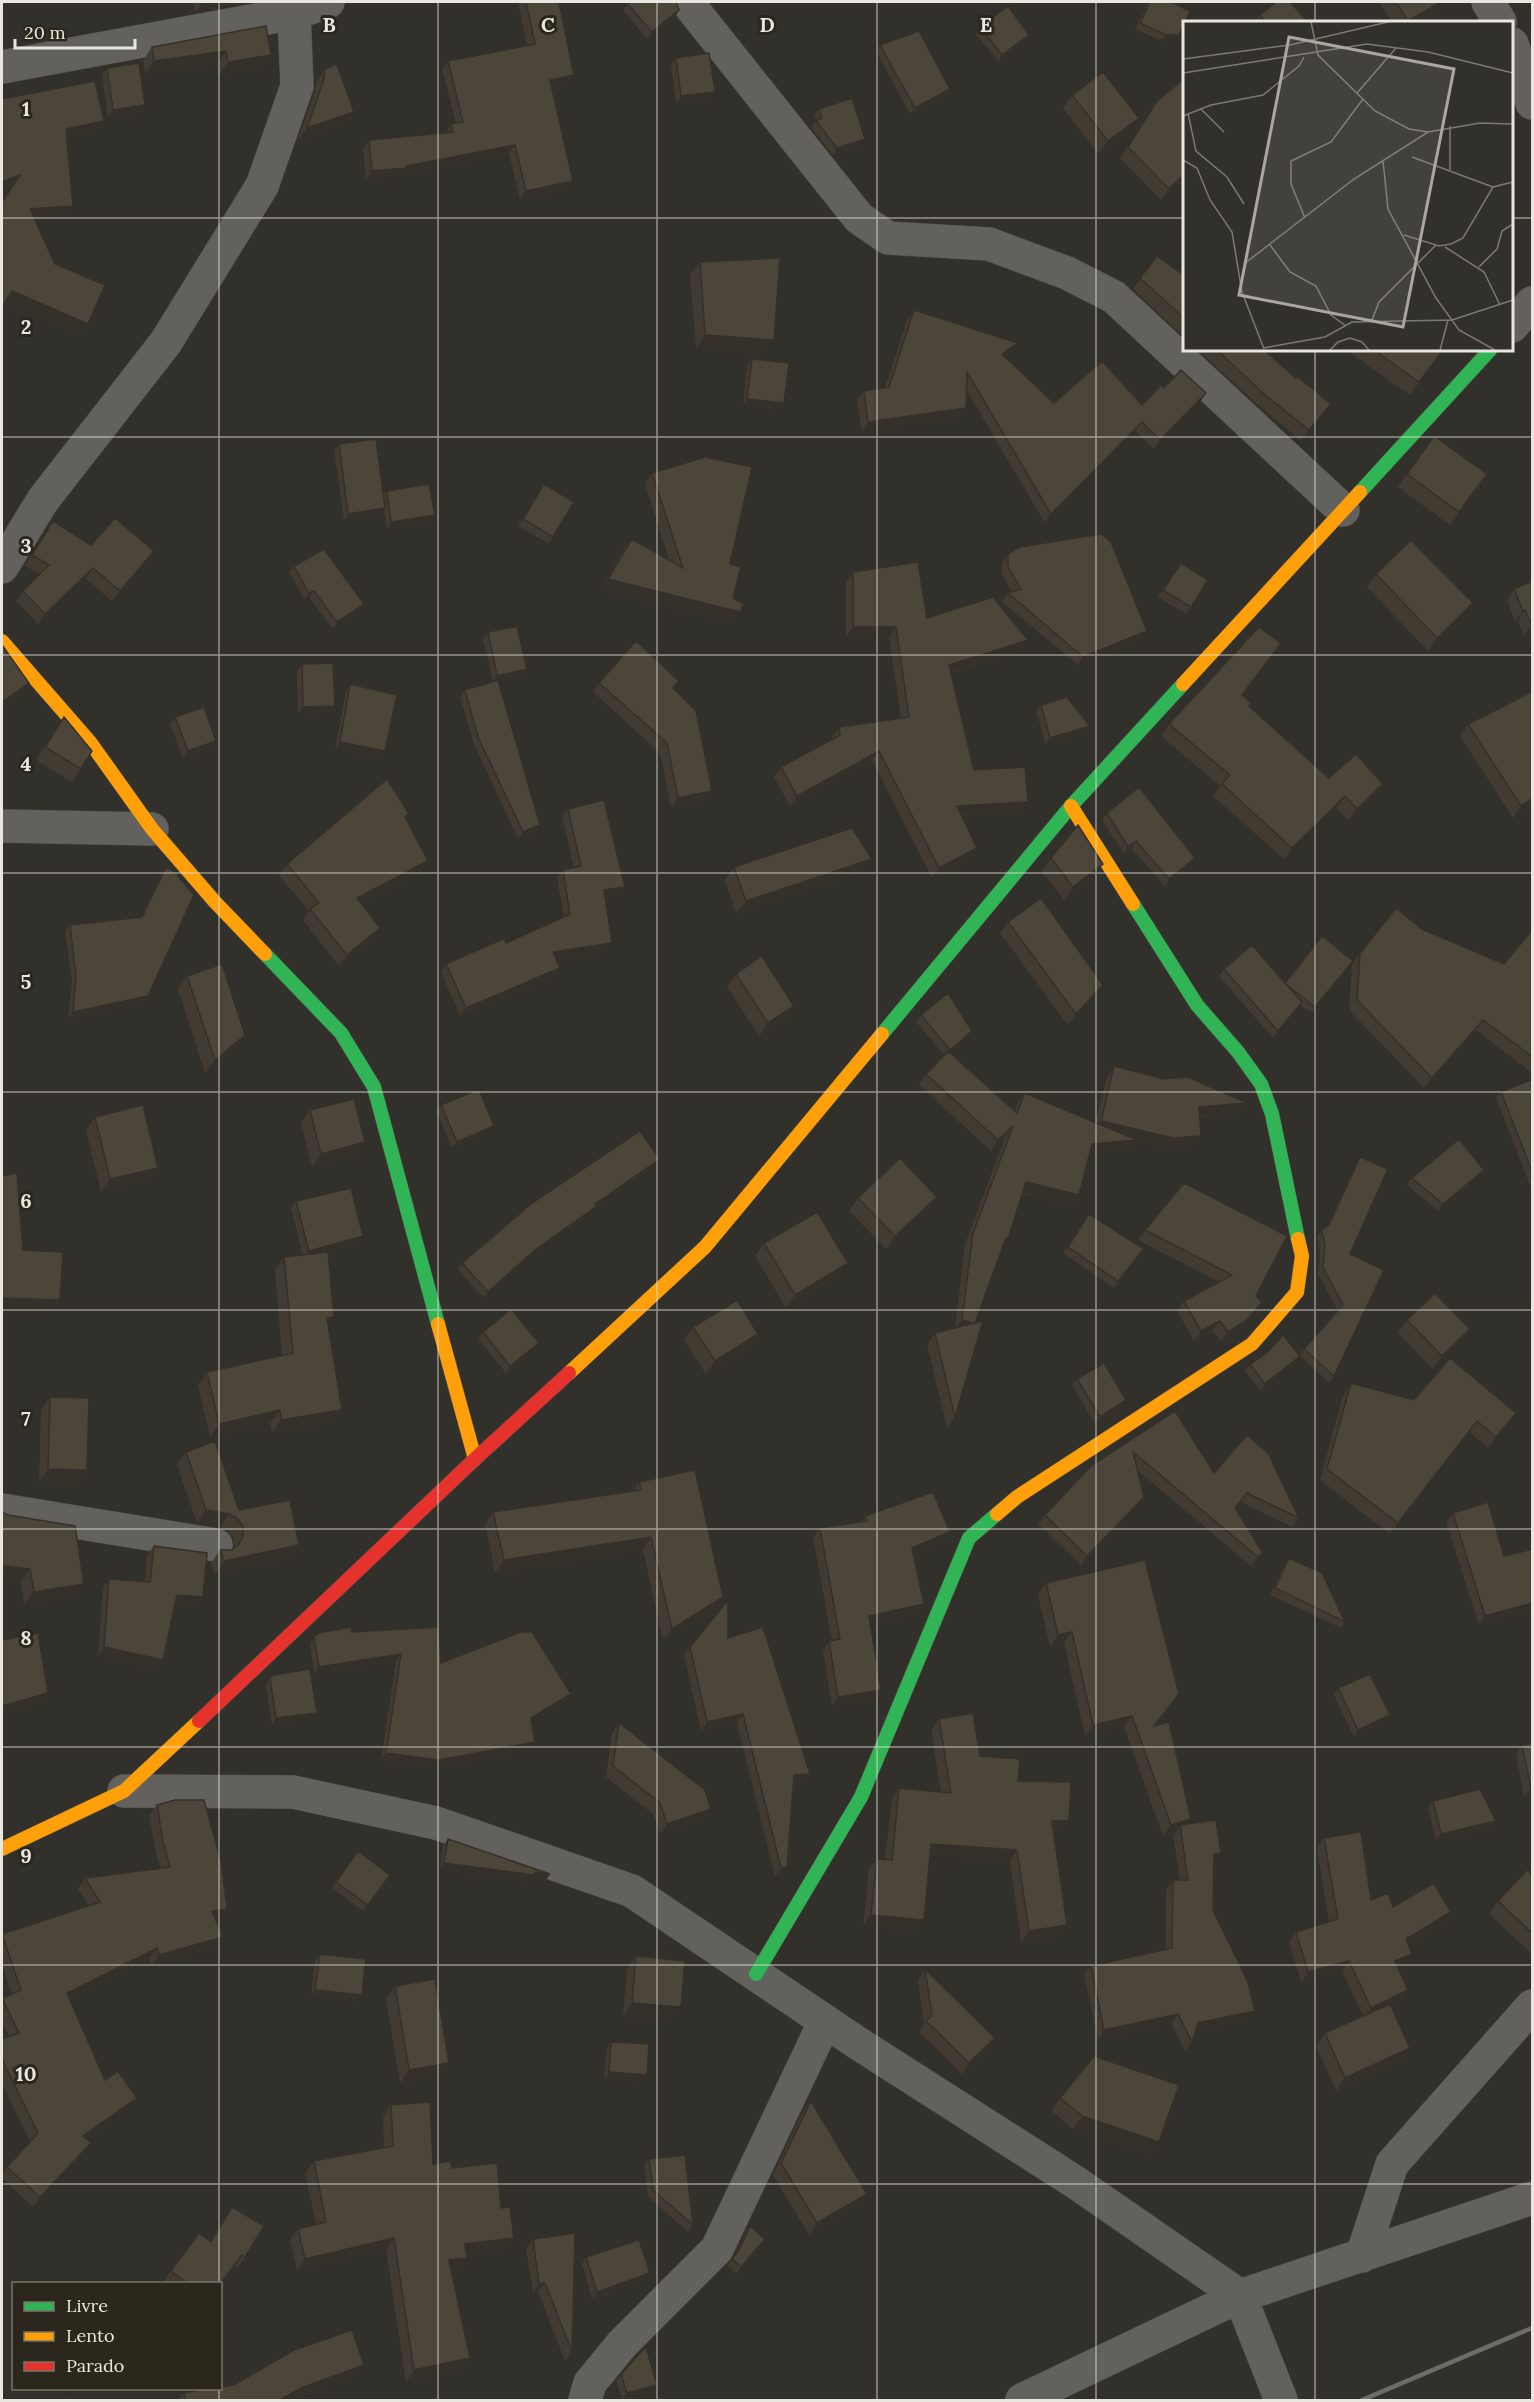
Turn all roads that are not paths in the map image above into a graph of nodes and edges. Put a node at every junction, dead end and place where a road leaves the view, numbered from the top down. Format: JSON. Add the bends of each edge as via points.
{"nodes":[{"id":1,"x":328,"y":2,"type":"edge"},
{"id":2,"x":687,"y":2,"type":"edge"},
{"id":3,"x":1488,"y":2,"type":"edge"},
{"id":4,"x":294,"y":13,"type":"junction"},
{"id":5,"x":1499,"y":21,"type":"edge"},
{"id":6,"x":1513,"y":47,"type":"edge"},
{"id":7,"x":2,"y":67,"type":"edge"},
{"id":8,"x":1533,"y":103,"type":"edge"},
{"id":9,"x":1533,"y":303,"type":"edge"},
{"id":10,"x":1513,"y":325,"type":"edge"},
{"id":11,"x":1489,"y":351,"type":"edge"},
{"id":12,"x":1343,"y":510,"type":"junction"},
{"id":13,"x":2,"y":567,"type":"edge"},
{"id":14,"x":2,"y":641,"type":"edge"},
{"id":15,"x":1071,"y":806,"type":"junction"},
{"id":16,"x":2,"y":826,"type":"edge"},
{"id":17,"x":152,"y":829,"type":"junction"},
{"id":18,"x":475,"y":1459,"type":"junction"},
{"id":19,"x":2,"y":1510,"type":"edge"},
{"id":20,"x":216,"y":1545,"type":"dead end"},
{"id":21,"x":124,"y":1791,"type":"junction"},
{"id":22,"x":2,"y":1849,"type":"edge"},
{"id":23,"x":756,"y":1974,"type":"junction"},
{"id":24,"x":1533,"y":2006,"type":"edge"},
{"id":25,"x":825,"y":2021,"type":"junction"},
{"id":26,"x":1533,"y":2198,"type":"edge"},
{"id":27,"x":1362,"y":2256,"type":"junction"},
{"id":28,"x":1240,"y":2296,"type":"junction"},
{"id":29,"x":585,"y":2400,"type":"edge"},
{"id":30,"x":1022,"y":2400,"type":"edge"},
{"id":31,"x":1281,"y":2400,"type":"edge"}],
"edges":[{"from":1,"to":4,"type":"street"},
{"from":2,"to":12,"type":"street","via":[[859,218],[888,238],[989,244],[1067,273],[1114,297]]},
{"from":3,"to":5,"type":"street"},
{"from":4,"to":7,"type":"street"},
{"from":4,"to":13,"type":"street","via":[[297,86],[262,186],[166,342],[43,500]]},
{"from":6,"to":8,"type":"street"},
{"from":9,"to":10,"type":"street"},
{"from":11,"to":12,"type":"street"},
{"from":12,"to":15,"type":"street"},
{"from":14,"to":17,"type":"street","via":[[90,742]]},
{"from":15,"to":18,"type":"street","via":[[705,1247]]},
{"from":15,"to":23,"type":"street","via":[[1197,1005],[1261,1084],[1272,1114],[1302,1256],[1297,1292],[1252,1344],[1017,1497],[969,1538],[861,1797]]},
{"from":16,"to":17,"type":"street"},
{"from":17,"to":18,"type":"street","via":[[215,902],[341,1032],[374,1087]]},
{"from":18,"to":21,"type":"street"},
{"from":19,"to":20,"type":"street"},
{"from":21,"to":22,"type":"street"},
{"from":21,"to":23,"type":"street","via":[[292,1792],[436,1823],[632,1891]]},
{"from":23,"to":25,"type":"street"},
{"from":24,"to":27,"type":"street","via":[[1392,2164]]},
{"from":25,"to":28,"type":"street","via":[[1075,2182]]},
{"from":25,"to":29,"type":"street","via":[[717,2249],[622,2344],[590,2383]]},
{"from":26,"to":27,"type":"street"},
{"from":27,"to":28,"type":"street"},
{"from":28,"to":30,"type":"street"},
{"from":28,"to":31,"type":"street"}]}
